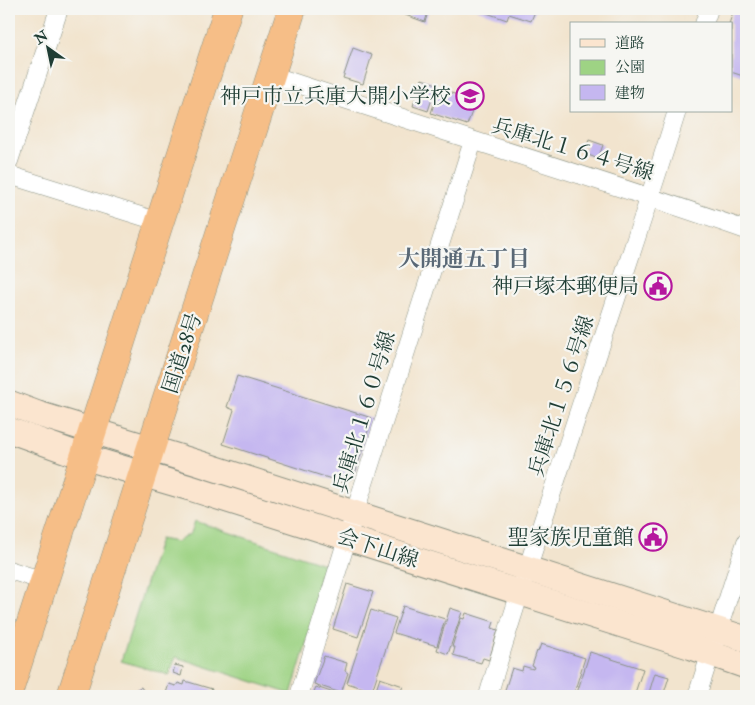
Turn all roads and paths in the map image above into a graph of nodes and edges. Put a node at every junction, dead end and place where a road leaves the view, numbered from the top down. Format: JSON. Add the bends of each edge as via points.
{"nodes":[{"id":1,"x":59,"y":9,"type":"edge"},
{"id":2,"x":228,"y":9,"type":"edge"},
{"id":3,"x":292,"y":9,"type":"edge"},
{"id":4,"x":709,"y":9,"type":"edge"},
{"id":5,"x":705,"y":22,"type":"edge"},
{"id":6,"x":271,"y":75,"type":"junction"},
{"id":7,"x":677,"y":112,"type":"edge"},
{"id":8,"x":473,"y":141,"type":"junction"},
{"id":9,"x":9,"y":161,"type":"edge"},
{"id":10,"x":9,"y":175,"type":"edge"},
{"id":11,"x":651,"y":197,"type":"junction"},
{"id":12,"x":160,"y":222,"type":"junction"},
{"id":13,"x":746,"y":230,"type":"edge"},
{"id":14,"x":9,"y":403,"type":"edge"},
{"id":15,"x":9,"y":430,"type":"edge"},
{"id":16,"x":92,"y":431,"type":"junction"},
{"id":17,"x":151,"y":449,"type":"junction"},
{"id":18,"x":84,"y":457,"type":"junction"},
{"id":19,"x":142,"y":474,"type":"junction"},
{"id":20,"x":356,"y":514,"type":"junction"},
{"id":21,"x":348,"y":538,"type":"junction"},
{"id":22,"x":746,"y":542,"type":"edge"},
{"id":23,"x":528,"y":569,"type":"junction"},
{"id":24,"x":9,"y":570,"type":"edge"},
{"id":25,"x":44,"y":581,"type":"junction"},
{"id":26,"x":520,"y":593,"type":"junction"},
{"id":27,"x":719,"y":631,"type":"junction"},
{"id":28,"x":746,"y":639,"type":"edge"},
{"id":29,"x":712,"y":654,"type":"junction"},
{"id":30,"x":746,"y":666,"type":"edge"},
{"id":31,"x":9,"y":690,"type":"edge"},
{"id":32,"x":71,"y":696,"type":"edge"},
{"id":33,"x":299,"y":696,"type":"edge"},
{"id":34,"x":488,"y":696,"type":"edge"},
{"id":35,"x":697,"y":696,"type":"edge"}],
"edges":[{"from":1,"to":9,"type":"street"},
{"from":2,"to":12,"type":"highway"},
{"from":3,"to":6,"type":"highway","name":"国道28号"},
{"from":4,"to":5,"type":"street"},
{"from":6,"to":8,"type":"street","name":"兵庫北１６４号線"},
{"from":6,"to":17,"type":"highway","name":"国道28号"},
{"from":7,"to":11,"type":"street","name":"兵庫北１５６号線"},
{"from":8,"to":11,"type":"street","name":"兵庫北１６４号線"},
{"from":8,"to":20,"type":"street","name":"兵庫北１６０号線"},
{"from":10,"to":12,"type":"street"},
{"from":11,"to":13,"type":"street","name":"兵庫北１６４号線"},
{"from":11,"to":23,"type":"street","name":"兵庫北１５６号線"},
{"from":12,"to":16,"type":"highway"},
{"from":14,"to":16,"type":"street","name":"会下山線"},
{"from":15,"to":18,"type":"street","name":"会下山線"},
{"from":16,"to":17,"type":"street","name":"会下山線"},
{"from":16,"to":18,"type":"highway"},
{"from":17,"to":19,"type":"highway","name":"国道28号"},
{"from":17,"to":20,"type":"street","name":"会下山線"},
{"from":18,"to":19,"type":"street","name":"会下山線"},
{"from":18,"to":25,"type":"highway"},
{"from":19,"to":21,"type":"street","name":"会下山線"},
{"from":19,"to":32,"type":"highway","name":"国道28号"},
{"from":20,"to":21,"type":"street","name":"兵庫北１６０号線"},
{"from":20,"to":23,"type":"street","name":"会下山線"},
{"from":21,"to":26,"type":"street","name":"会下山線"},
{"from":21,"to":33,"type":"street","name":"兵庫北１６０号線"},
{"from":22,"to":27,"type":"street"},
{"from":23,"to":26,"type":"street","name":"兵庫北１５６号線"},
{"from":23,"to":27,"type":"street","name":"会下山線"},
{"from":24,"to":25,"type":"street"},
{"from":25,"to":31,"type":"highway"},
{"from":26,"to":29,"type":"street","name":"会下山線"},
{"from":26,"to":34,"type":"street","name":"兵庫北１５６号線"},
{"from":27,"to":28,"type":"street","name":"会下山線"},
{"from":27,"to":29,"type":"street"},
{"from":29,"to":30,"type":"street","name":"会下山線"},
{"from":29,"to":35,"type":"street"}]}
